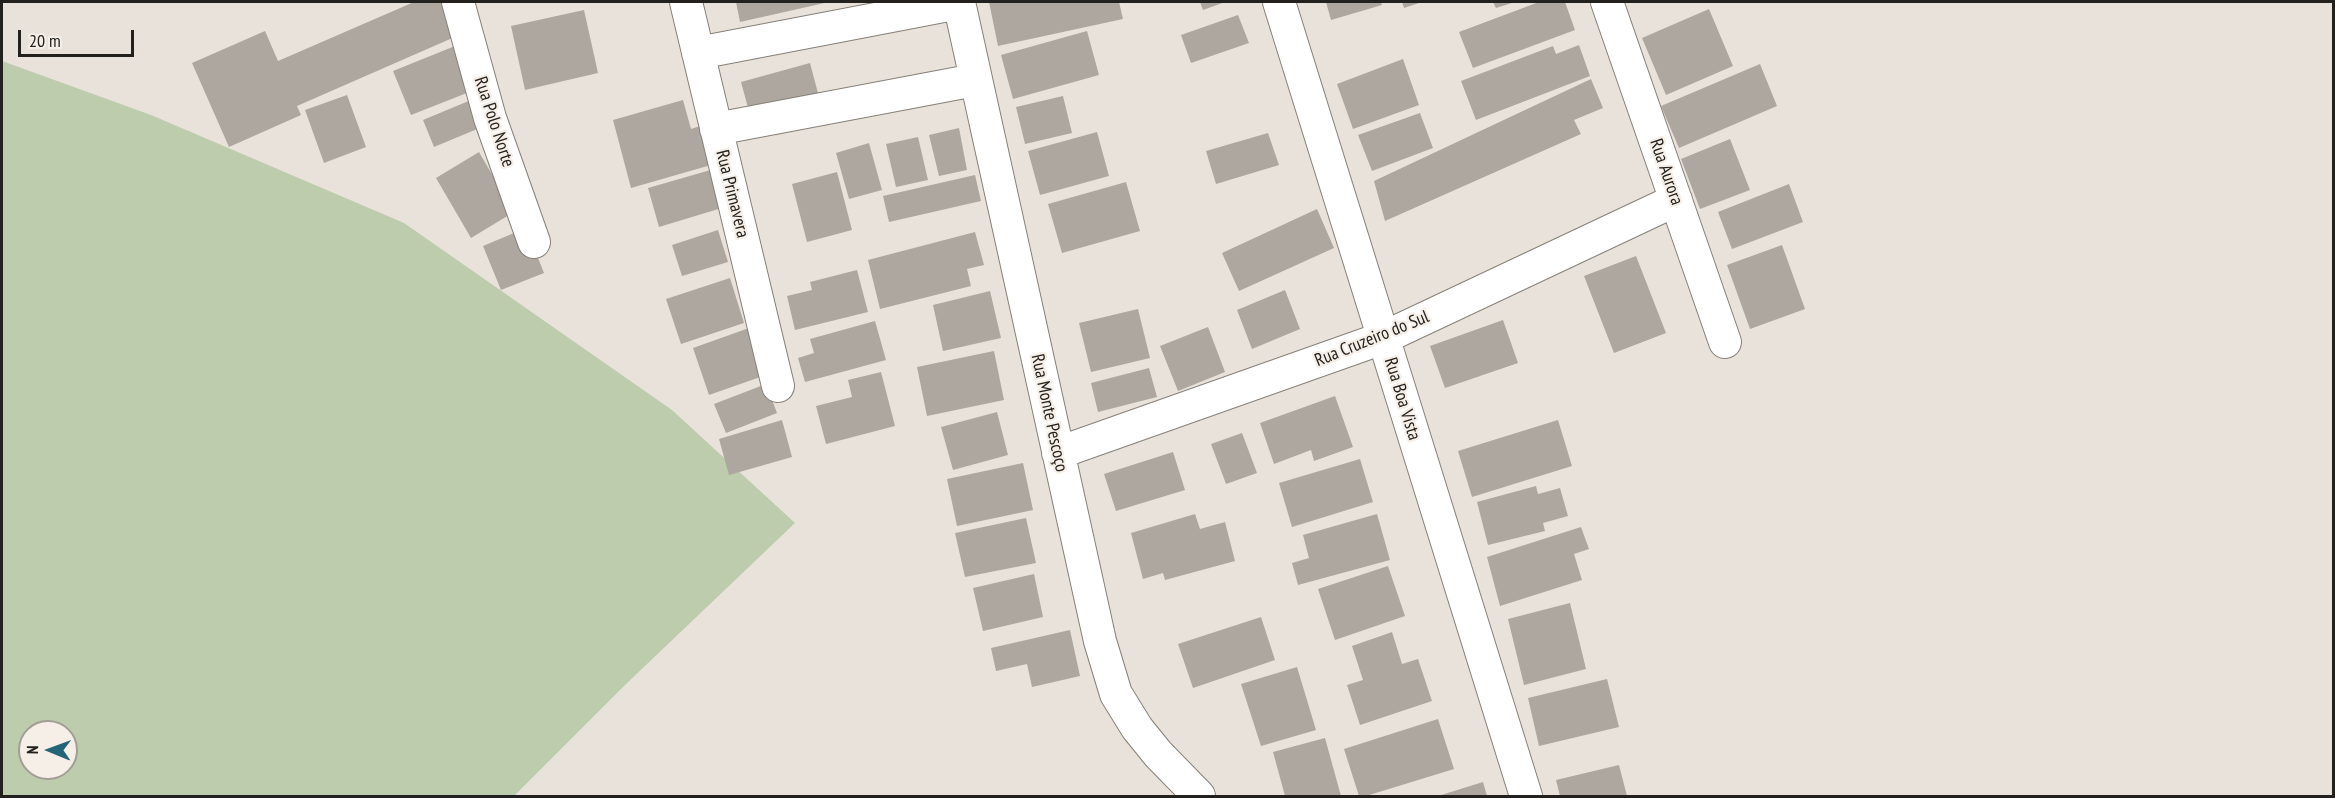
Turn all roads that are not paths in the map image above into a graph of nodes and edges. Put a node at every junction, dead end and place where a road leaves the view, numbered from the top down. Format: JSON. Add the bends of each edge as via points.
{"nodes":[{"id":1,"x":458,"y":2,"type":"edge"},
{"id":2,"x":686,"y":2,"type":"edge"},
{"id":3,"x":959,"y":2,"type":"edge"},
{"id":4,"x":1279,"y":2,"type":"edge"},
{"id":5,"x":1607,"y":2,"type":"edge"},
{"id":6,"x":698,"y":53,"type":"junction"},
{"id":7,"x":975,"y":80,"type":"junction"},
{"id":8,"x":716,"y":129,"type":"junction"},
{"id":9,"x":1676,"y":200,"type":"junction"},
{"id":10,"x":534,"y":242,"type":"dead end"},
{"id":11,"x":1383,"y":338,"type":"junction"},
{"id":12,"x":1725,"y":342,"type":"dead end"},
{"id":13,"x":778,"y":386,"type":"dead end"},
{"id":14,"x":1058,"y":453,"type":"junction"},
{"id":15,"x":1199,"y":796,"type":"edge"},
{"id":16,"x":1526,"y":796,"type":"edge"}],
"edges":[{"from":1,"to":10,"type":"street","name":"Rua Polo Norte","via":[[490,118]]},
{"from":2,"to":6,"type":"street","name":"Rua Primavera"},
{"from":3,"to":6,"type":"street"},
{"from":3,"to":7,"type":"street","name":"Rua Monte Pescoço"},
{"from":4,"to":11,"type":"street","name":"Rua Boa Vista"},
{"from":5,"to":9,"type":"street","name":"Rua Aurora"},
{"from":6,"to":8,"type":"street","name":"Rua Primavera"},
{"from":7,"to":8,"type":"street"},
{"from":7,"to":14,"type":"street","name":"Rua Monte Pescoço"},
{"from":8,"to":13,"type":"street","name":"Rua Primavera"},
{"from":9,"to":11,"type":"street","name":"Rua Cruzeiro do Sul"},
{"from":9,"to":12,"type":"street","name":"Rua Aurora"},
{"from":11,"to":14,"type":"street","name":"Rua Cruzeiro do Sul"},
{"from":11,"to":16,"type":"street","name":"Rua Boa Vista"},
{"from":14,"to":15,"type":"street","name":"Rua Monte Pescoço","via":[[1100,641],[1116,694],[1158,754]]}]}
